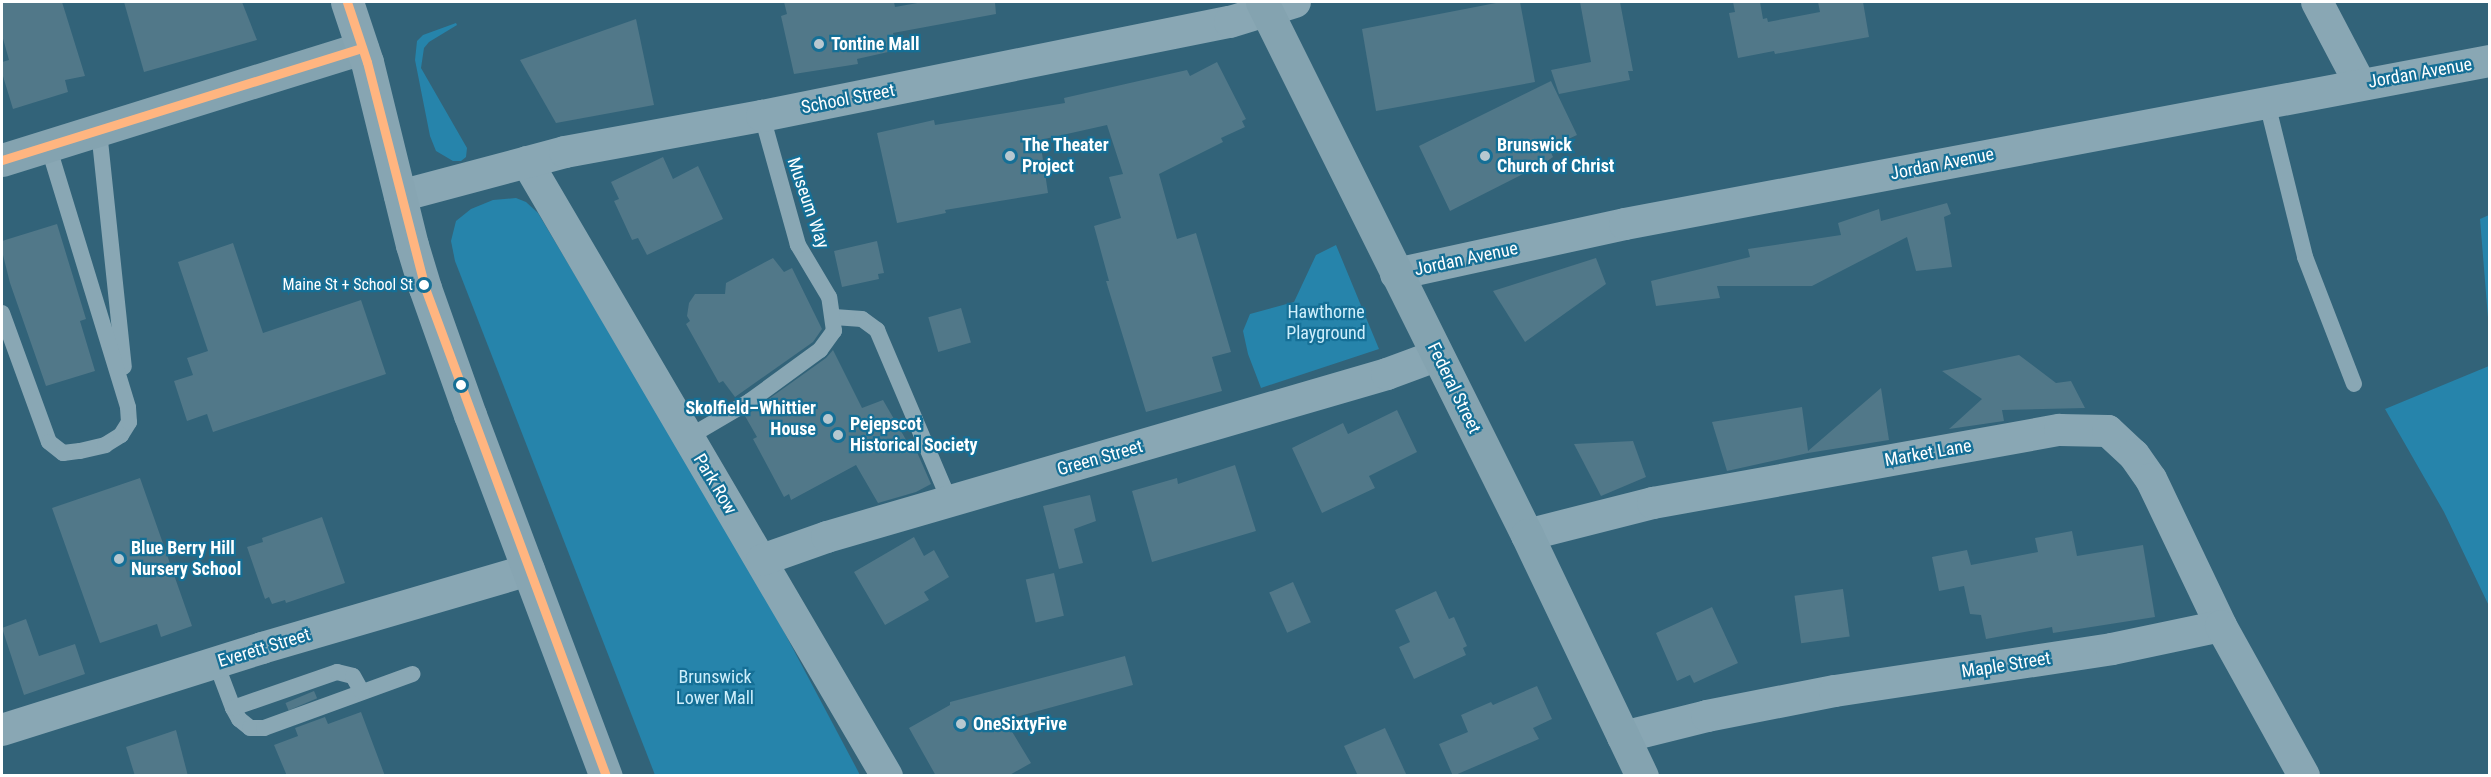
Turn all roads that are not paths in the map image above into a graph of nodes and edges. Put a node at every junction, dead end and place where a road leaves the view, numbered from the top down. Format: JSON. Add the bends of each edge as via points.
{"nodes":[{"id":1,"x":347,"y":2,"type":"edge"},
{"id":2,"x":2317,"y":2,"type":"edge"},
{"id":3,"x":1274,"y":5,"type":"edge"},
{"id":4,"x":362,"y":48,"type":"junction"},
{"id":5,"x":2490,"y":61,"type":"edge"},
{"id":6,"x":2360,"y":84,"type":"junction"},
{"id":7,"x":2267,"y":102,"type":"junction"},
{"id":8,"x":762,"y":116,"type":"junction"},
{"id":9,"x":99,"y":130,"type":"junction"},
{"id":10,"x":48,"y":146,"type":"junction"},
{"id":11,"x":2,"y":160,"type":"edge"},
{"id":12,"x":527,"y":162,"type":"junction"},
{"id":13,"x":400,"y":196,"type":"junction"},
{"id":14,"x":1396,"y":274,"type":"junction"},
{"id":15,"x":2,"y":314,"type":"edge"},
{"id":16,"x":834,"y":317,"type":"junction"},
{"id":17,"x":1438,"y":355,"type":"junction"},
{"id":18,"x":2354,"y":384,"type":"dead end"},
{"id":19,"x":128,"y":407,"type":"junction"},
{"id":20,"x":687,"y":438,"type":"junction"},
{"id":21,"x":950,"y":502,"type":"junction"},
{"id":22,"x":1527,"y":535,"type":"junction"},
{"id":23,"x":762,"y":560,"type":"junction"},
{"id":24,"x":529,"y":570,"type":"junction"},
{"id":25,"x":2221,"y":626,"type":"junction"},
{"id":26,"x":216,"y":663,"type":"junction"},
{"id":27,"x":412,"y":674,"type":"dead end"},
{"id":28,"x":362,"y":692,"type":"junction"},
{"id":29,"x":232,"y":708,"type":"junction"},
{"id":30,"x":2,"y":730,"type":"edge"},
{"id":31,"x":1623,"y":737,"type":"junction"},
{"id":32,"x":606,"y":776,"type":"edge"},
{"id":33,"x":887,"y":776,"type":"edge"},
{"id":34,"x":1642,"y":776,"type":"edge"},
{"id":35,"x":2304,"y":776,"type":"edge"}],
"edges":[{"from":1,"to":4,"type":"main road"},
{"from":2,"to":6,"type":"street"},
{"from":3,"to":8,"type":"street","name":"School Street","via":[[1218,24]]},
{"from":3,"to":14,"type":"street","name":"Federal Street"},
{"from":4,"to":9,"type":"street"},
{"from":4,"to":13,"type":"main road"},
{"from":5,"to":6,"type":"street","name":"Jordan Avenue"},
{"from":6,"to":7,"type":"street","name":"Jordan Avenue"},
{"from":7,"to":14,"type":"street","name":"Jordan Avenue","via":[[1625,224]]},
{"from":7,"to":18,"type":"lane","via":[[2306,257]]},
{"from":8,"to":12,"type":"street","name":"School Street"},
{"from":8,"to":16,"type":"lane","name":"Museum Way","via":[[798,245],[829,297]]},
{"from":9,"to":10,"type":"street"},
{"from":9,"to":19,"type":"lane"},
{"from":10,"to":11,"type":"street"},
{"from":10,"to":19,"type":"lane"},
{"from":12,"to":13,"type":"street","name":"School Street"},
{"from":12,"to":20,"type":"street","name":"Park Row"},
{"from":13,"to":24,"type":"main road","via":[[435,317]]},
{"from":14,"to":17,"type":"street","name":"Federal Street"},
{"from":15,"to":19,"type":"lane","via":[[49,442],[63,453],[105,445],[122,435],[129,422]]},
{"from":16,"to":20,"type":"lane","via":[[834,331],[820,350],[750,401]]},
{"from":16,"to":21,"type":"lane","via":[[862,319],[878,330]]},
{"from":17,"to":21,"type":"street","name":"Green Street","via":[[1387,374]]},
{"from":17,"to":22,"type":"street","name":"Federal Street"},
{"from":20,"to":23,"type":"street","name":"Park Row"},
{"from":21,"to":23,"type":"street","name":"Green Street"},
{"from":22,"to":25,"type":"street","name":"Market Lane","via":[[1653,503],[2060,430],[2108,431],[2134,455],[2151,479]]},
{"from":22,"to":31,"type":"street","name":"Federal Street"},
{"from":23,"to":33,"type":"street","name":"Park Row"},
{"from":24,"to":26,"type":"street","name":"Everett Street"},
{"from":24,"to":32,"type":"main road"},
{"from":25,"to":31,"type":"street","name":"Maple Street","via":[[2112,649],[1835,691]]},
{"from":25,"to":35,"type":"street"},
{"from":26,"to":29,"type":"lane"},
{"from":26,"to":30,"type":"street","name":"Everett Street"},
{"from":27,"to":28,"type":"lane"},
{"from":28,"to":29,"type":"lane","via":[[264,728],[250,728]]},
{"from":28,"to":29,"type":"lane","via":[[353,676],[337,672]]},
{"from":31,"to":34,"type":"street","name":"Federal Street"}]}
